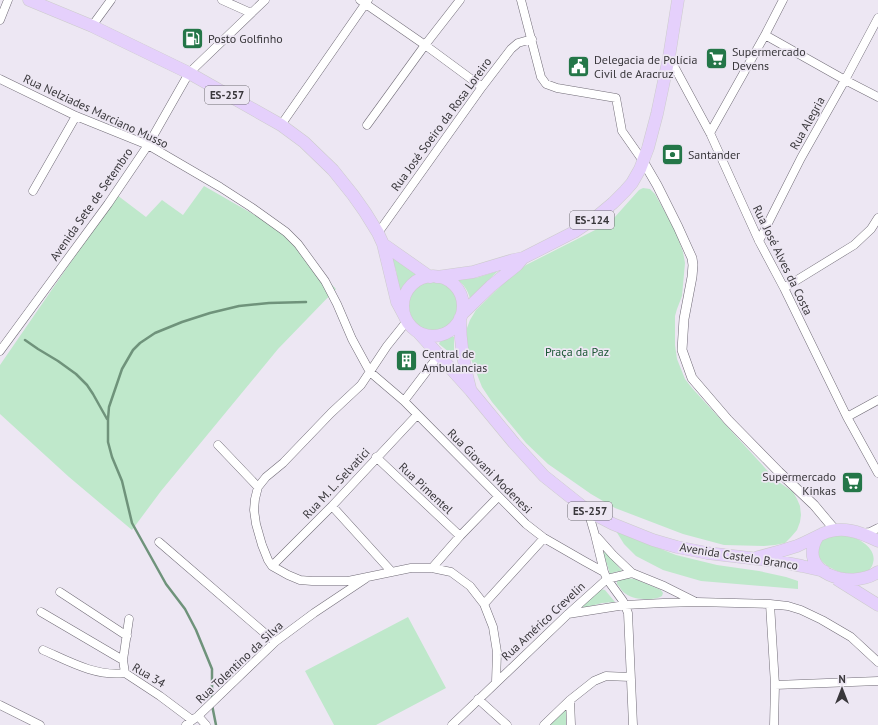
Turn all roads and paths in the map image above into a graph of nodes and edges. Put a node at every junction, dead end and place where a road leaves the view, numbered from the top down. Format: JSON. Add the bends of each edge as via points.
{"nodes":[{"id":1,"x":8,"y":0,"type":"edge"},
{"id":2,"x":29,"y":0,"type":"edge"},
{"id":3,"x":111,"y":0,"type":"edge"},
{"id":4,"x":222,"y":0,"type":"edge"},
{"id":5,"x":265,"y":0,"type":"edge"},
{"id":6,"x":460,"y":0,"type":"edge"},
{"id":7,"x":521,"y":0,"type":"edge"},
{"id":8,"x":678,"y":0,"type":"edge"},
{"id":9,"x":783,"y":0,"type":"edge"},
{"id":10,"x":365,"y":1,"type":"edge"},
{"id":11,"x":251,"y":13,"type":"junction"},
{"id":12,"x":878,"y":18,"type":"edge"},
{"id":13,"x":0,"y":20,"type":"edge"},
{"id":14,"x":92,"y":26,"type":"junction"},
{"id":15,"x":765,"y":35,"type":"junction"},
{"id":16,"x":532,"y":39,"type":"junction"},
{"id":17,"x":425,"y":45,"type":"junction"},
{"id":18,"x":669,"y":57,"type":"junction"},
{"id":19,"x":189,"y":73,"type":"junction"},
{"id":20,"x":0,"y":79,"type":"edge"},
{"id":21,"x":845,"y":80,"type":"junction"},
{"id":22,"x":482,"y":87,"type":"junction"},
{"id":23,"x":878,"y":97,"type":"edge"},
{"id":24,"x":76,"y":116,"type":"junction"},
{"id":25,"x":281,"y":125,"type":"junction"},
{"id":26,"x":367,"y":125,"type":"dead end"},
{"id":27,"x":710,"y":133,"type":"junction"},
{"id":28,"x":148,"y":145,"type":"junction"},
{"id":29,"x":643,"y":161,"type":"junction"},
{"id":30,"x":33,"y":191,"type":"dead end"},
{"id":31,"x":878,"y":218,"type":"edge"},
{"id":32,"x":378,"y":233,"type":"junction"},
{"id":33,"x":759,"y":241,"type":"junction"},
{"id":34,"x":383,"y":244,"type":"junction"},
{"id":35,"x":523,"y":258,"type":"junction"},
{"id":36,"x":434,"y":277,"type":"junction"},
{"id":37,"x":784,"y":288,"type":"junction"},
{"id":38,"x":461,"y":316,"type":"junction"},
{"id":39,"x":406,"y":319,"type":"junction"},
{"id":40,"x":418,"y":332,"type":"junction"},
{"id":41,"x":0,"y":351,"type":"edge"},
{"id":42,"x":439,"y":355,"type":"junction"},
{"id":43,"x":370,"y":372,"type":"junction"},
{"id":44,"x":471,"y":391,"type":"junction"},
{"id":45,"x":878,"y":400,"type":"edge"},
{"id":46,"x":404,"y":401,"type":"junction"},
{"id":47,"x":417,"y":415,"type":"junction"},
{"id":48,"x":847,"y":417,"type":"junction"},
{"id":49,"x":218,"y":445,"type":"dead end"},
{"id":50,"x":376,"y":457,"type":"junction"},
{"id":51,"x":878,"y":473,"type":"edge"},
{"id":52,"x":258,"y":487,"type":"junction"},
{"id":53,"x":498,"y":497,"type":"junction"},
{"id":54,"x":332,"y":506,"type":"junction"},
{"id":55,"x":588,"y":511,"type":"junction"},
{"id":56,"x":878,"y":528,"type":"edge"},
{"id":57,"x":835,"y":530,"type":"junction"},
{"id":58,"x":861,"y":533,"type":"junction"},
{"id":59,"x":596,"y":535,"type":"junction"},
{"id":60,"x":460,"y":536,"type":"junction"},
{"id":61,"x":818,"y":536,"type":"junction"},
{"id":62,"x":544,"y":538,"type":"junction"},
{"id":63,"x":878,"y":541,"type":"edge"},
{"id":64,"x":159,"y":542,"type":"dead end"},
{"id":65,"x":751,"y":558,"type":"junction"},
{"id":66,"x":272,"y":566,"type":"junction"},
{"id":67,"x":432,"y":568,"type":"junction"},
{"id":68,"x":391,"y":571,"type":"junction"},
{"id":69,"x":878,"y":572,"type":"edge"},
{"id":70,"x":632,"y":573,"type":"junction"},
{"id":71,"x":829,"y":574,"type":"junction"},
{"id":72,"x":606,"y":575,"type":"junction"},
{"id":73,"x":368,"y":577,"type":"junction"},
{"id":74,"x":664,"y":586,"type":"junction"},
{"id":75,"x":60,"y":592,"type":"dead end"},
{"id":76,"x":697,"y":602,"type":"junction"},
{"id":77,"x":663,"y":603,"type":"junction"},
{"id":78,"x":484,"y":604,"type":"junction"},
{"id":79,"x":770,"y":604,"type":"junction"},
{"id":80,"x":878,"y":604,"type":"edge"},
{"id":81,"x":625,"y":605,"type":"junction"},
{"id":82,"x":41,"y":612,"type":"dead end"},
{"id":83,"x":568,"y":614,"type":"junction"},
{"id":84,"x":130,"y":619,"type":"dead end"},
{"id":85,"x":127,"y":636,"type":"junction"},
{"id":86,"x":275,"y":642,"type":"junction"},
{"id":87,"x":43,"y":650,"type":"dead end"},
{"id":88,"x":123,"y":660,"type":"junction"},
{"id":89,"x":878,"y":662,"type":"edge"},
{"id":90,"x":125,"y":673,"type":"junction"},
{"id":91,"x":630,"y":677,"type":"junction"},
{"id":92,"x":878,"y":681,"type":"edge"},
{"id":93,"x":496,"y":682,"type":"junction"},
{"id":94,"x":775,"y":685,"type":"junction"},
{"id":95,"x":478,"y":700,"type":"junction"},
{"id":96,"x":570,"y":700,"type":"junction"},
{"id":97,"x":0,"y":705,"type":"edge"},
{"id":98,"x":192,"y":720,"type":"edge"},
{"id":99,"x":40,"y":725,"type":"edge"},
{"id":100,"x":206,"y":725,"type":"edge"},
{"id":101,"x":452,"y":725,"type":"edge"},
{"id":102,"x":507,"y":725,"type":"edge"},
{"id":103,"x":544,"y":725,"type":"edge"},
{"id":104,"x":571,"y":725,"type":"edge"},
{"id":105,"x":633,"y":725,"type":"edge"},
{"id":106,"x":774,"y":725,"type":"edge"}],
"edges":[{"from":1,"to":13,"type":"street"},
{"from":2,"to":14,"type":"main road","number":"ES-257"},
{"from":3,"to":14,"type":"street"},
{"from":4,"to":11,"type":"street"},
{"from":5,"to":11,"type":"street","name":"Avenida Sete de Setembro"},
{"from":6,"to":17,"type":"street"},
{"from":7,"to":16,"type":"street"},
{"from":8,"to":18,"type":"main road","number":"ES-124"},
{"from":9,"to":15,"type":"street"},
{"from":10,"to":17,"type":"street"},
{"from":10,"to":25,"type":"street"},
{"from":11,"to":19,"type":"street","name":"Avenida Sete de Setembro"},
{"from":12,"to":21,"type":"street","name":"Rua Alegria"},
{"from":14,"to":19,"type":"main road","number":"ES-257"},
{"from":15,"to":21,"type":"street"},
{"from":15,"to":27,"type":"street"},
{"from":16,"to":22,"type":"street","name":"Rua José Soeiro da Rosa Loreiro","via":[[518,43],[511,49]]},
{"from":16,"to":29,"type":"street","via":[[541,77],[546,84],[616,98],[622,131]]},
{"from":17,"to":22,"type":"street"},
{"from":17,"to":26,"type":"street"},
{"from":18,"to":27,"type":"street","name":"Rua José Alves da Costa"},
{"from":18,"to":29,"type":"main road","number":"ES-124","via":[[654,126]]},
{"from":19,"to":25,"type":"main road","number":"ES-257"},
{"from":19,"to":28,"type":"street","name":"Avenida Sete de Setembro"},
{"from":20,"to":24,"type":"street","name":"Rua Nelziades Marciano Musso"},
{"from":21,"to":23,"type":"street"},
{"from":21,"to":33,"type":"street","name":"Rua Alegria"},
{"from":22,"to":32,"type":"street","name":"Rua José Soeiro da Rosa Loreiro"},
{"from":24,"to":28,"type":"street","name":"Rua Nelziades Marciano Musso"},
{"from":24,"to":30,"type":"street"},
{"from":25,"to":32,"type":"main road","number":"ES-257","via":[[304,142],[333,170]]},
{"from":27,"to":33,"type":"street","name":"Rua José Alves da Costa"},
{"from":28,"to":41,"type":"street","name":"Avenida Sete de Setembro"},
{"from":28,"to":43,"type":"street","name":"Rua Nelziades Marciano Musso","via":[[220,187],[286,232],[298,244],[325,281]]},
{"from":29,"to":35,"type":"main road","number":"ES-124","via":[[632,183],[613,203],[574,232]]},
{"from":29,"to":57,"type":"street","via":[[692,258],[692,277],[684,319],[682,350],[692,378],[728,420],[814,505]]},
{"from":31,"to":37,"type":"street","via":[[871,229],[854,245]]},
{"from":32,"to":34,"type":"main road","number":"ES-257"},
{"from":33,"to":37,"type":"street","name":"Rua José Alves da Costa"},
{"from":34,"to":36,"type":"main road"},
{"from":34,"to":39,"type":"main road","number":"ES-257","via":[[397,302]]},
{"from":35,"to":36,"type":"main road","number":"ES-124","via":[[473,272]]},
{"from":35,"to":38,"type":"main road","number":"ES-124"},
{"from":36,"to":38,"type":"main road","via":[[445,279],[458,290],[463,305]]},
{"from":36,"to":39,"type":"main road","via":[[418,280],[409,288],[403,305]]},
{"from":37,"to":48,"type":"street","name":"Rua José Alves da Costa"},
{"from":38,"to":40,"type":"main road","via":[[453,328],[442,334],[430,336]]},
{"from":38,"to":44,"type":"main road","name":"Avenida Castelo Branco","number":"ES-257","via":[[462,357]]},
{"from":39,"to":40,"type":"main road"},
{"from":39,"to":43,"type":"street"},
{"from":40,"to":42,"type":"main road","name":"Avenida Castelo Branco","number":"ES-257"},
{"from":42,"to":44,"type":"main road","name":"Avenida Castelo Branco","number":"ES-257"},
{"from":42,"to":46,"type":"street"},
{"from":43,"to":46,"type":"street","name":"Rua Giovani Modenesi"},
{"from":43,"to":52,"type":"street"},
{"from":44,"to":55,"type":"main road","name":"Avenida Castelo Branco","number":"ES-257","via":[[544,476]]},
{"from":45,"to":48,"type":"street"},
{"from":46,"to":47,"type":"street","name":"Rua Giovani Modenesi"},
{"from":47,"to":50,"type":"street","name":"Rua M. L. Selvatici"},
{"from":47,"to":53,"type":"street","name":"Rua Giovani Modenesi"},
{"from":48,"to":51,"type":"street","name":"Rua José Alves da Costa"},
{"from":49,"to":52,"type":"street"},
{"from":50,"to":54,"type":"street","name":"Rua M. L. Selvatici"},
{"from":50,"to":60,"type":"street","name":"Rua Pimentel"},
{"from":52,"to":66,"type":"street","via":[[254,510],[256,524]]},
{"from":53,"to":60,"type":"street"},
{"from":53,"to":62,"type":"street","name":"Rua Giovani Modenesi"},
{"from":54,"to":66,"type":"street","name":"Rua M. L. Selvatici"},
{"from":54,"to":68,"type":"street"},
{"from":55,"to":59,"type":"street"},
{"from":55,"to":65,"type":"main road","name":"Avenida Castelo Branco","number":"ES-257","via":[[653,540],[707,553]]},
{"from":56,"to":58,"type":"street"},
{"from":57,"to":58,"type":"main road","number":"ES-257"},
{"from":57,"to":61,"type":"main road","number":"ES-257"},
{"from":58,"to":63,"type":"main road"},
{"from":59,"to":70,"type":"street","via":[[612,555]]},
{"from":59,"to":72,"type":"street"},
{"from":60,"to":67,"type":"street"},
{"from":61,"to":65,"type":"main road","number":"ES-257","via":[[797,546]]},
{"from":61,"to":71,"type":"main road","via":[[813,548],[815,561]]},
{"from":62,"to":72,"type":"street","name":"Rua Giovani Modenesi"},
{"from":62,"to":78,"type":"street"},
{"from":64,"to":86,"type":"street"},
{"from":65,"to":71,"type":"main road","name":"Avenida Castelo Branco","number":"ES-257","via":[[802,566]]},
{"from":66,"to":73,"type":"street","via":[[300,580],[348,580]]},
{"from":67,"to":68,"type":"street"},
{"from":67,"to":78,"type":"street","via":[[451,572],[470,586]]},
{"from":68,"to":73,"type":"street"},
{"from":69,"to":71,"type":"main road","number":"ES-257","via":[[854,580]]},
{"from":70,"to":72,"type":"street"},
{"from":70,"to":74,"type":"street"},
{"from":71,"to":80,"type":"main road","name":"Avenida Castelo Branco"},
{"from":72,"to":81,"type":"street"},
{"from":72,"to":83,"type":"street","name":"Rua Américo Crevelin"},
{"from":73,"to":86,"type":"street","name":"Rua Tolentino da Silva"},
{"from":74,"to":76,"type":"street"},
{"from":74,"to":77,"type":"street","via":[[668,595]]},
{"from":75,"to":85,"type":"street"},
{"from":76,"to":77,"type":"street"},
{"from":76,"to":79,"type":"street"},
{"from":77,"to":81,"type":"street"},
{"from":78,"to":93,"type":"street","via":[[493,627],[497,652]]},
{"from":79,"to":89,"type":"street","via":[[801,610],[822,620],[851,637]]},
{"from":79,"to":94,"type":"street"},
{"from":81,"to":83,"type":"street"},
{"from":81,"to":91,"type":"street","via":[[628,613]]},
{"from":82,"to":88,"type":"street"},
{"from":83,"to":93,"type":"street","name":"Rua Américo Crevelin"},
{"from":84,"to":85,"type":"street"},
{"from":85,"to":88,"type":"street"},
{"from":86,"to":98,"type":"street","name":"Rua Tolentino da Silva"},
{"from":87,"to":90,"type":"street","name":"Rua 34","via":[[100,672]]},
{"from":88,"to":90,"type":"street"},
{"from":90,"to":98,"type":"street","name":"Rua 34"},
{"from":91,"to":96,"type":"street","via":[[606,676],[594,681]]},
{"from":91,"to":105,"type":"street"},
{"from":92,"to":94,"type":"street"},
{"from":93,"to":95,"type":"street","name":"Rua Américo Crevelin"},
{"from":94,"to":106,"type":"street"},
{"from":95,"to":101,"type":"street","name":"Rua Américo Crevelin"},
{"from":95,"to":102,"type":"street"},
{"from":96,"to":103,"type":"street"},
{"from":96,"to":104,"type":"street"},
{"from":97,"to":99,"type":"street"},
{"from":98,"to":100,"type":"street","name":"Rua 34"}]}
